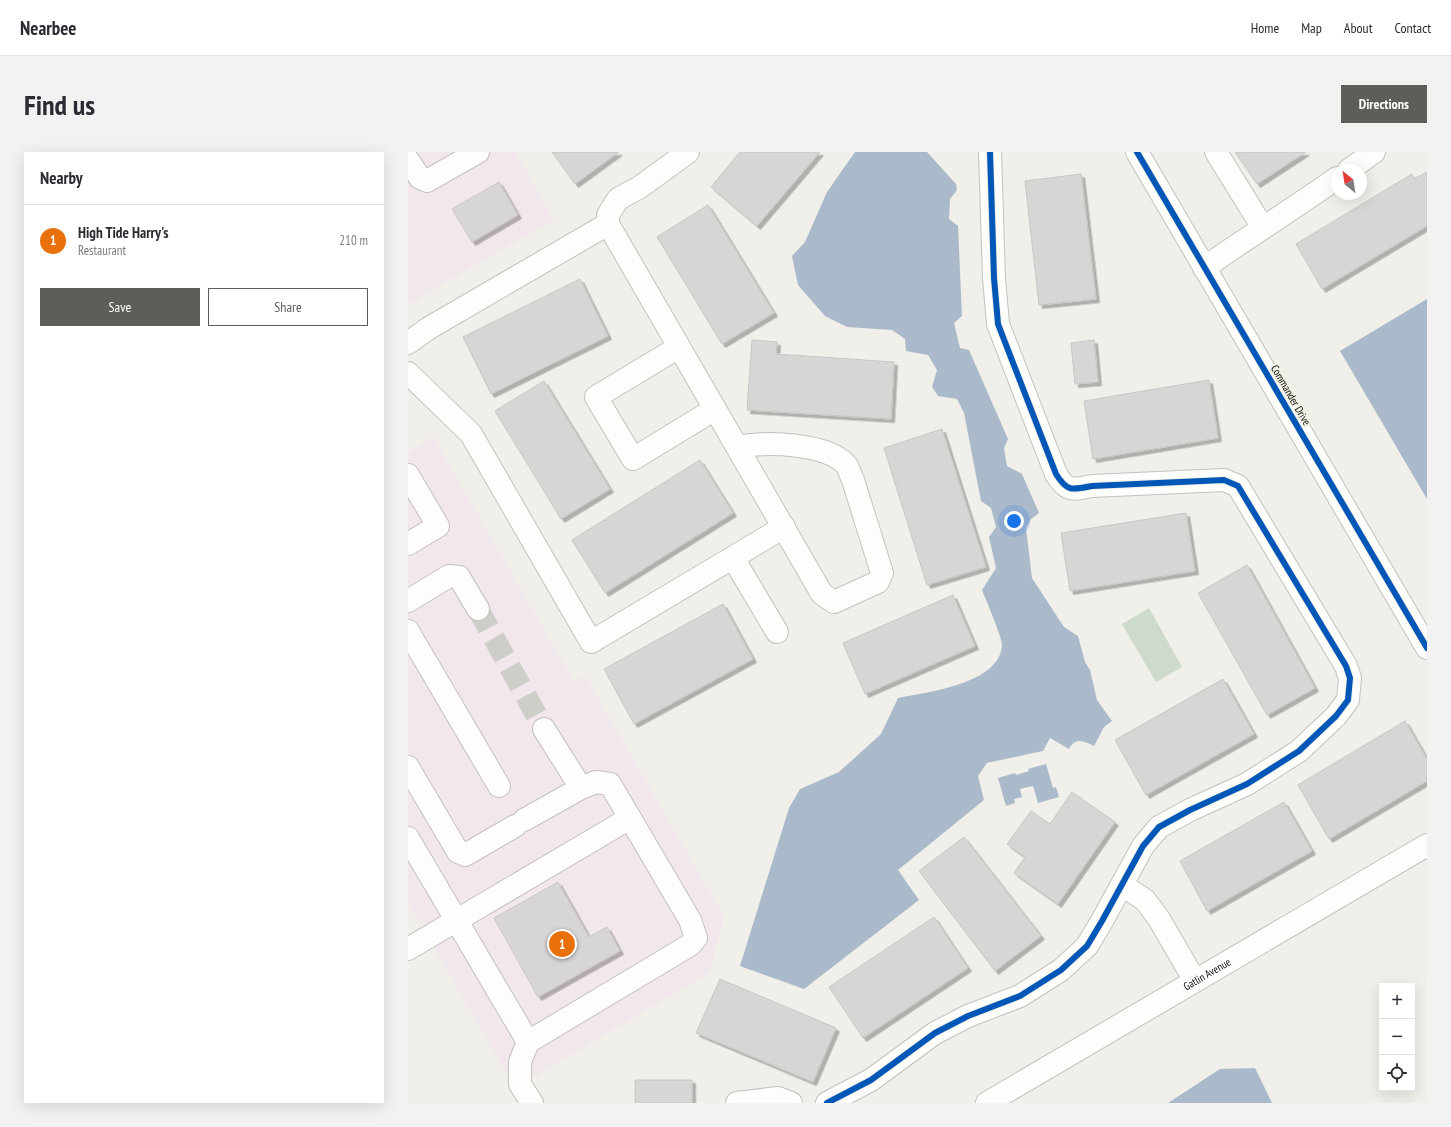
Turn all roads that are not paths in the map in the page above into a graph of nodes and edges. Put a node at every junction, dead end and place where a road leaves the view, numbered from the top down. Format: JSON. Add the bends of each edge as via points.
{"nodes":[{"id":1,"x":478,"y":152,"type":"edge"},
{"id":2,"x":688,"y":152,"type":"edge"},
{"id":3,"x":990,"y":152,"type":"edge"},
{"id":4,"x":1137,"y":152,"type":"edge"},
{"id":5,"x":1216,"y":152,"type":"edge"},
{"id":6,"x":1374,"y":152,"type":"edge"},
{"id":7,"x":408,"y":160,"type":"edge"},
{"id":8,"x":1357,"y":164,"type":"edge"},
{"id":9,"x":1331,"y":182,"type":"edge"},
{"id":10,"x":1272,"y":223,"type":"junction"},
{"id":11,"x":608,"y":224,"type":"junction"},
{"id":12,"x":1204,"y":268,"type":"junction"},
{"id":13,"x":408,"y":343,"type":"edge"},
{"id":14,"x":679,"y":347,"type":"junction"},
{"id":15,"x":408,"y":373,"type":"edge"},
{"id":16,"x":715,"y":409,"type":"junction"},
{"id":17,"x":738,"y":447,"type":"junction"},
{"id":18,"x":408,"y":475,"type":"edge"},
{"id":19,"x":784,"y":527,"type":"junction"},
{"id":20,"x":410,"y":538,"type":"edge"},
{"id":21,"x":733,"y":558,"type":"junction"},
{"id":22,"x":408,"y":601,"type":"edge"},
{"id":23,"x":478,"y":609,"type":"tunnel mouth"},
{"id":24,"x":408,"y":631,"type":"edge"},
{"id":25,"x":777,"y":632,"type":"dead end"},
{"id":26,"x":1427,"y":648,"type":"edge"},
{"id":27,"x":544,"y":729,"type":"tunnel mouth"},
{"id":28,"x":408,"y":767,"type":"edge"},
{"id":29,"x":499,"y":786,"type":"dead end"},
{"id":30,"x":581,"y":788,"type":"junction"},
{"id":31,"x":630,"y":818,"type":"junction"},
{"id":32,"x":408,"y":838,"type":"edge"},
{"id":33,"x":1427,"y":845,"type":"edge"},
{"id":34,"x":1122,"y":885,"type":"junction"},
{"id":35,"x":456,"y":920,"type":"junction"},
{"id":36,"x":408,"y":949,"type":"edge"},
{"id":37,"x":1195,"y":981,"type":"junction"},
{"id":38,"x":528,"y":1042,"type":"junction"},
{"id":39,"x":532,"y":1103,"type":"edge"},
{"id":40,"x":737,"y":1103,"type":"edge"},
{"id":41,"x":791,"y":1103,"type":"edge"},
{"id":42,"x":827,"y":1103,"type":"edge"},
{"id":43,"x":987,"y":1103,"type":"edge"}],
"edges":[{"from":1,"to":7,"type":"street","via":[[427,181],[420,178]]},
{"from":2,"to":11,"type":"street","via":[[640,187],[618,199],[608,215]]},
{"from":3,"to":34,"type":"street","via":[[998,324],[1056,474],[1063,486],[1074,490],[1092,486],[1224,480],[1238,486],[1346,666],[1350,678],[1348,700],[1336,716],[1299,751],[1247,784],[1159,827],[1143,846]]},
{"from":4,"to":12,"type":"street","name":"Commander Drive"},
{"from":5,"to":10,"type":"street","via":[[1236,183]]},
{"from":6,"to":8,"type":"street"},
{"from":9,"to":10,"type":"street"},
{"from":10,"to":12,"type":"street"},
{"from":11,"to":13,"type":"street","via":[[429,328]]},
{"from":11,"to":14,"type":"street"},
{"from":12,"to":26,"type":"street","name":"Commander Drive"},
{"from":14,"to":16,"type":"street"},
{"from":14,"to":16,"type":"street","via":[[596,397],[633,459]]},
{"from":15,"to":21,"type":"street","via":[[471,434],[591,642]]},
{"from":16,"to":17,"type":"street"},
{"from":17,"to":19,"type":"street"},
{"from":17,"to":19,"type":"street","via":[[765,443],[822,450],[846,466],[853,480],[882,573],[878,582],[834,602],[822,594]]},
{"from":18,"to":20,"type":"street","via":[[438,526]]},
{"from":19,"to":21,"type":"street"},
{"from":21,"to":25,"type":"street"},
{"from":22,"to":23,"type":"street","via":[[449,576],[459,577]]},
{"from":24,"to":29,"type":"street"},
{"from":27,"to":30,"type":"street"},
{"from":28,"to":30,"type":"street","via":[[458,852],[465,854]]},
{"from":30,"to":31,"type":"street","via":[[596,782],[610,784]]},
{"from":31,"to":35,"type":"street"},
{"from":31,"to":38,"type":"street","via":[[690,920],[696,938],[690,945]]},
{"from":32,"to":35,"type":"street"},
{"from":33,"to":37,"type":"street","name":"Gatlin Avenue"},
{"from":34,"to":37,"type":"street","via":[[1144,900],[1159,919]]},
{"from":34,"to":42,"type":"street","via":[[1087,946],[1061,970],[1020,996],[968,1016],[936,1034],[871,1080]]},
{"from":35,"to":36,"type":"street"},
{"from":35,"to":38,"type":"street"},
{"from":37,"to":43,"type":"street","name":"Gatlin Avenue"},
{"from":38,"to":39,"type":"street","via":[[520,1062],[520,1084]]},
{"from":40,"to":41,"type":"street","via":[[778,1098]]}]}
